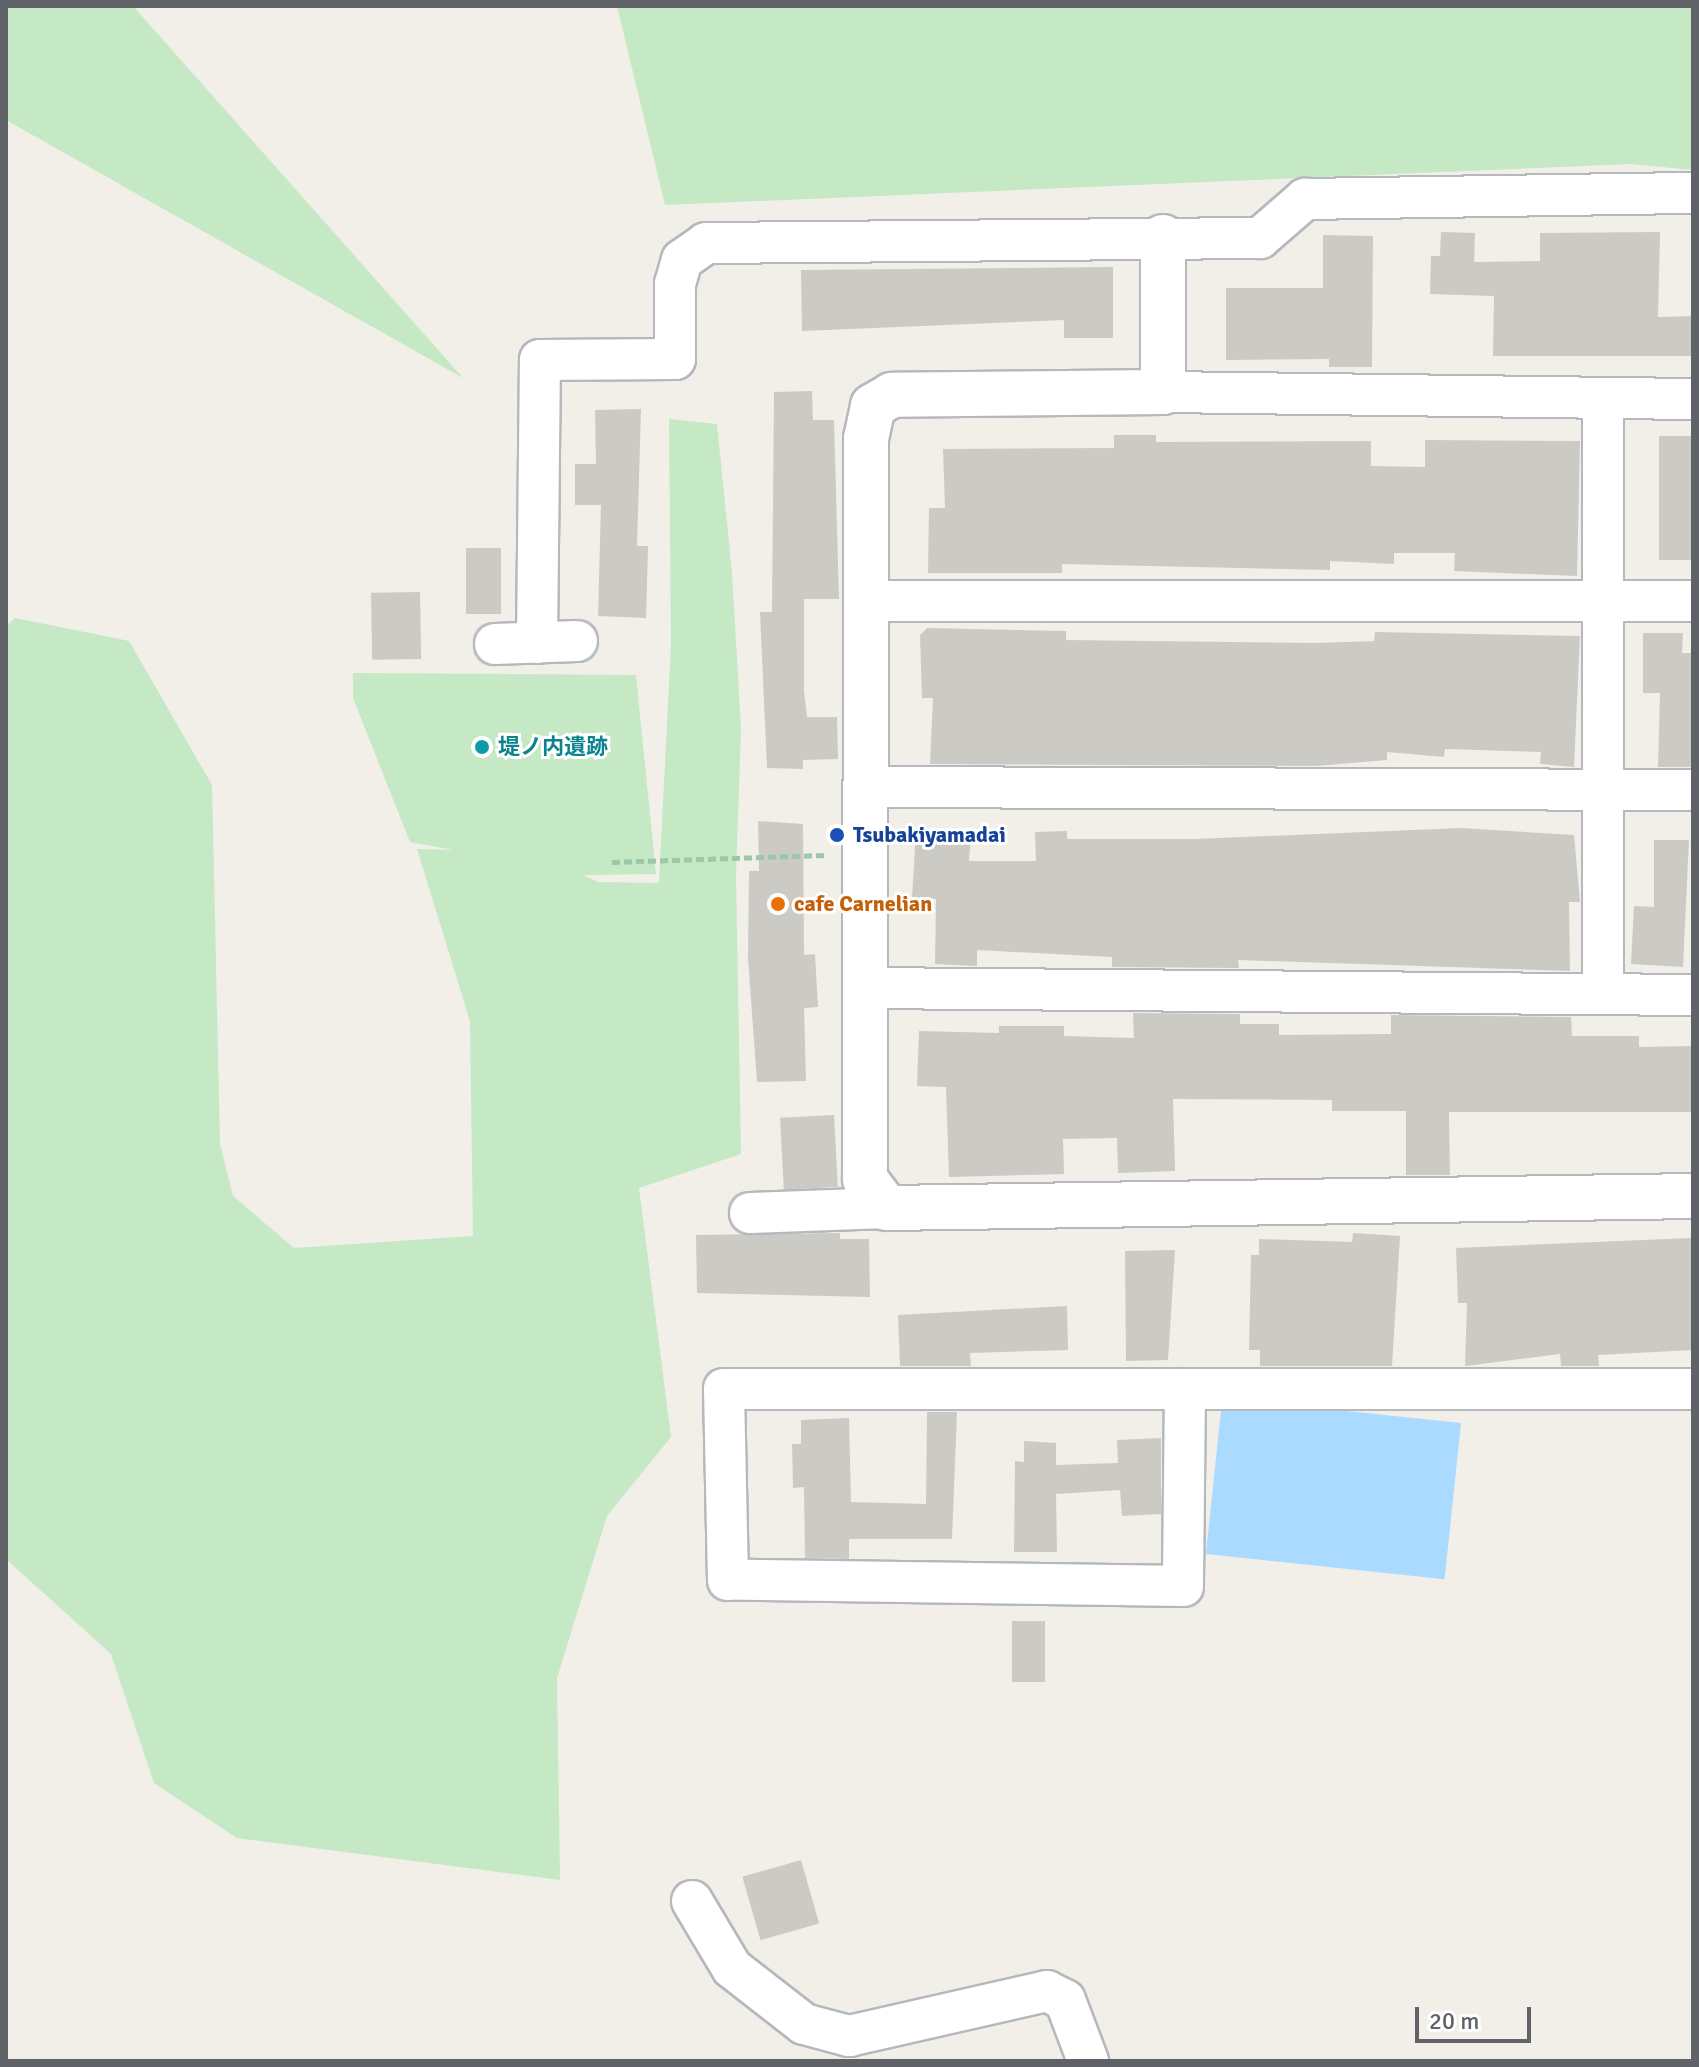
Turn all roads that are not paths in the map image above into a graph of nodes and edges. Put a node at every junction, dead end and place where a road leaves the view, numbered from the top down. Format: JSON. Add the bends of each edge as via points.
{"nodes":[{"id":1,"x":1693,"y":193,"type":"edge"},
{"id":2,"x":1163,"y":237,"type":"junction"},
{"id":3,"x":1163,"y":392,"type":"junction"},
{"id":4,"x":1693,"y":399,"type":"edge"},
{"id":5,"x":1603,"y":400,"type":"junction"},
{"id":6,"x":1601,"y":600,"type":"junction"},
{"id":7,"x":866,"y":601,"type":"junction"},
{"id":8,"x":1693,"y":601,"type":"edge"},
{"id":9,"x":577,"y":641,"type":"dead end"},
{"id":10,"x":537,"y":643,"type":"junction"},
{"id":11,"x":495,"y":644,"type":"dead end"},
{"id":12,"x":865,"y":787,"type":"junction"},
{"id":13,"x":1600,"y":790,"type":"junction"},
{"id":14,"x":1693,"y":790,"type":"edge"},
{"id":15,"x":864,"y":988,"type":"junction"},
{"id":16,"x":1603,"y":994,"type":"junction"},
{"id":17,"x":1693,"y":995,"type":"edge"},
{"id":18,"x":1693,"y":1196,"type":"edge"},
{"id":19,"x":887,"y":1208,"type":"junction"},
{"id":20,"x":750,"y":1213,"type":"dead end"},
{"id":21,"x":1185,"y":1389,"type":"junction"},
{"id":22,"x":1693,"y":1389,"type":"edge"},
{"id":23,"x":692,"y":1901,"type":"dead end"},
{"id":24,"x":1088,"y":2061,"type":"edge"}],
"edges":[{"from":1,"to":2,"type":"street","via":[[1305,199],[1260,238]]},
{"from":2,"to":3,"type":"street"},
{"from":2,"to":10,"type":"street","via":[[706,243],[682,260],[675,284],[675,359],[540,360]]},
{"from":3,"to":5,"type":"street"},
{"from":3,"to":7,"type":"street","via":[[892,395],[873,406],[866,438]]},
{"from":4,"to":5,"type":"street"},
{"from":5,"to":6,"type":"street"},
{"from":6,"to":7,"type":"street"},
{"from":6,"to":8,"type":"street"},
{"from":6,"to":13,"type":"street"},
{"from":7,"to":12,"type":"street"},
{"from":9,"to":10,"type":"street"},
{"from":10,"to":11,"type":"street"},
{"from":12,"to":13,"type":"street"},
{"from":12,"to":15,"type":"street"},
{"from":13,"to":14,"type":"street"},
{"from":13,"to":16,"type":"street"},
{"from":15,"to":16,"type":"street"},
{"from":15,"to":19,"type":"street","via":[[865,1179]]},
{"from":16,"to":17,"type":"street"},
{"from":18,"to":19,"type":"street"},
{"from":19,"to":20,"type":"street"},
{"from":21,"to":21,"type":"street","via":[[724,1389],[728,1580],[1183,1586]]},
{"from":21,"to":22,"type":"street"},
{"from":23,"to":24,"type":"street","via":[[732,1968],[804,2024],[849,2036],[1047,1991],[1065,2000]]}]}
